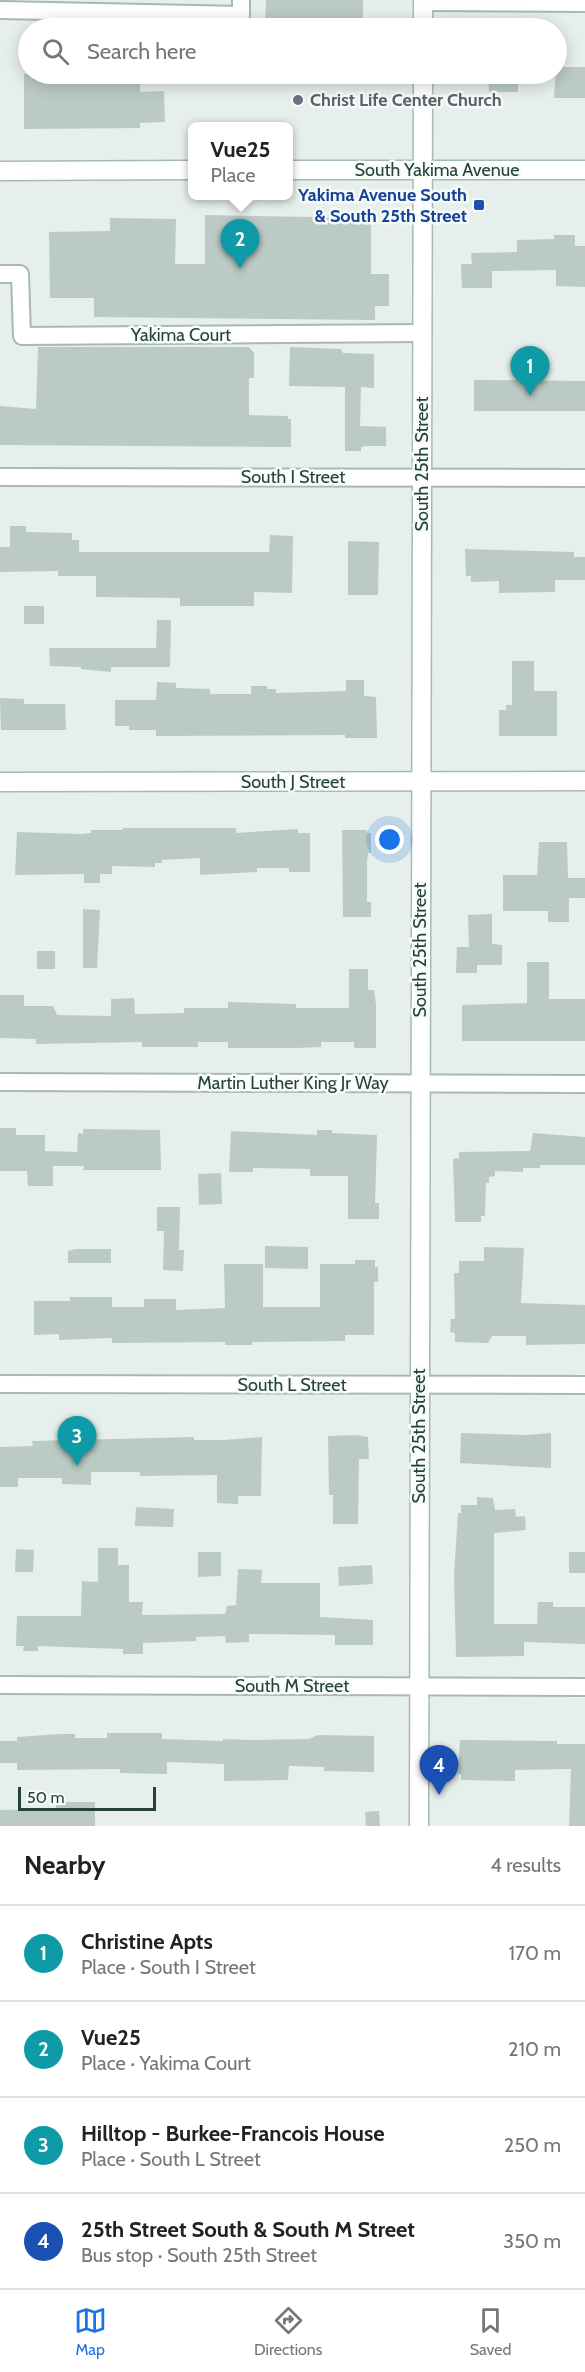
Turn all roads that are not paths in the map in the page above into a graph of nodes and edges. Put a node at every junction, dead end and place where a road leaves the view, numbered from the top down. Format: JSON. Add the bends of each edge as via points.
{"nodes":[{"id":1,"x":241,"y":0,"type":"edge"},
{"id":2,"x":423,"y":1,"type":"edge"},
{"id":3,"x":585,"y":3,"type":"edge"},
{"id":4,"x":0,"y":10,"type":"edge"},
{"id":5,"x":423,"y":18,"type":"edge"},
{"id":6,"x":423,"y":84,"type":"edge"},
{"id":7,"x":188,"y":170,"type":"edge"},
{"id":8,"x":293,"y":170,"type":"edge"},
{"id":9,"x":423,"y":170,"type":"junction"},
{"id":10,"x":585,"y":170,"type":"edge"},
{"id":11,"x":0,"y":171,"type":"edge"},
{"id":12,"x":0,"y":274,"type":"edge"},
{"id":13,"x":423,"y":333,"type":"junction"},
{"id":14,"x":0,"y":477,"type":"edge"},
{"id":15,"x":422,"y":478,"type":"junction"},
{"id":16,"x":585,"y":478,"type":"edge"},
{"id":17,"x":585,"y":781,"type":"edge"},
{"id":18,"x":0,"y":782,"type":"edge"},
{"id":19,"x":421,"y":782,"type":"junction"},
{"id":20,"x":0,"y":1082,"type":"edge"},
{"id":21,"x":420,"y":1084,"type":"junction"},
{"id":22,"x":585,"y":1084,"type":"edge"},
{"id":23,"x":0,"y":1384,"type":"edge"},
{"id":24,"x":585,"y":1385,"type":"edge"},
{"id":25,"x":419,"y":1386,"type":"junction"},
{"id":26,"x":0,"y":1685,"type":"edge"},
{"id":27,"x":418,"y":1687,"type":"junction"},
{"id":28,"x":585,"y":1688,"type":"edge"},
{"id":29,"x":418,"y":1826,"type":"edge"}],
"edges":[{"from":1,"to":4,"type":"street","via":[[241,15]]},
{"from":2,"to":3,"type":"street"},
{"from":2,"to":5,"type":"street"},
{"from":6,"to":9,"type":"street","name":"South 25th Street"},
{"from":7,"to":11,"type":"street"},
{"from":8,"to":9,"type":"street","name":"South Yakima Avenue"},
{"from":9,"to":10,"type":"street","name":"South Yakima Avenue"},
{"from":9,"to":13,"type":"street","name":"South 25th Street"},
{"from":12,"to":13,"type":"street","name":"Yakima Court","via":[[20,274],[22,336]]},
{"from":13,"to":15,"type":"street","name":"South 25th Street"},
{"from":14,"to":15,"type":"street","name":"South I Street"},
{"from":15,"to":16,"type":"street","name":"South I Street"},
{"from":15,"to":19,"type":"street","name":"South 25th Street"},
{"from":17,"to":19,"type":"street","name":"South J Street"},
{"from":18,"to":19,"type":"street","name":"South J Street"},
{"from":19,"to":21,"type":"street","name":"South 25th Street"},
{"from":20,"to":21,"type":"street","name":"Martin Luther King Jr Way"},
{"from":21,"to":22,"type":"street","name":"Martin Luther King Jr Way"},
{"from":21,"to":25,"type":"street","name":"South 25th Street"},
{"from":23,"to":25,"type":"street","name":"South L Street"},
{"from":24,"to":25,"type":"street","name":"South L Street"},
{"from":25,"to":27,"type":"street","name":"South 25th Street"},
{"from":26,"to":27,"type":"street","name":"South M Street"},
{"from":27,"to":28,"type":"street","name":"South M Street"},
{"from":27,"to":29,"type":"street","name":"South 25th Street"}]}
